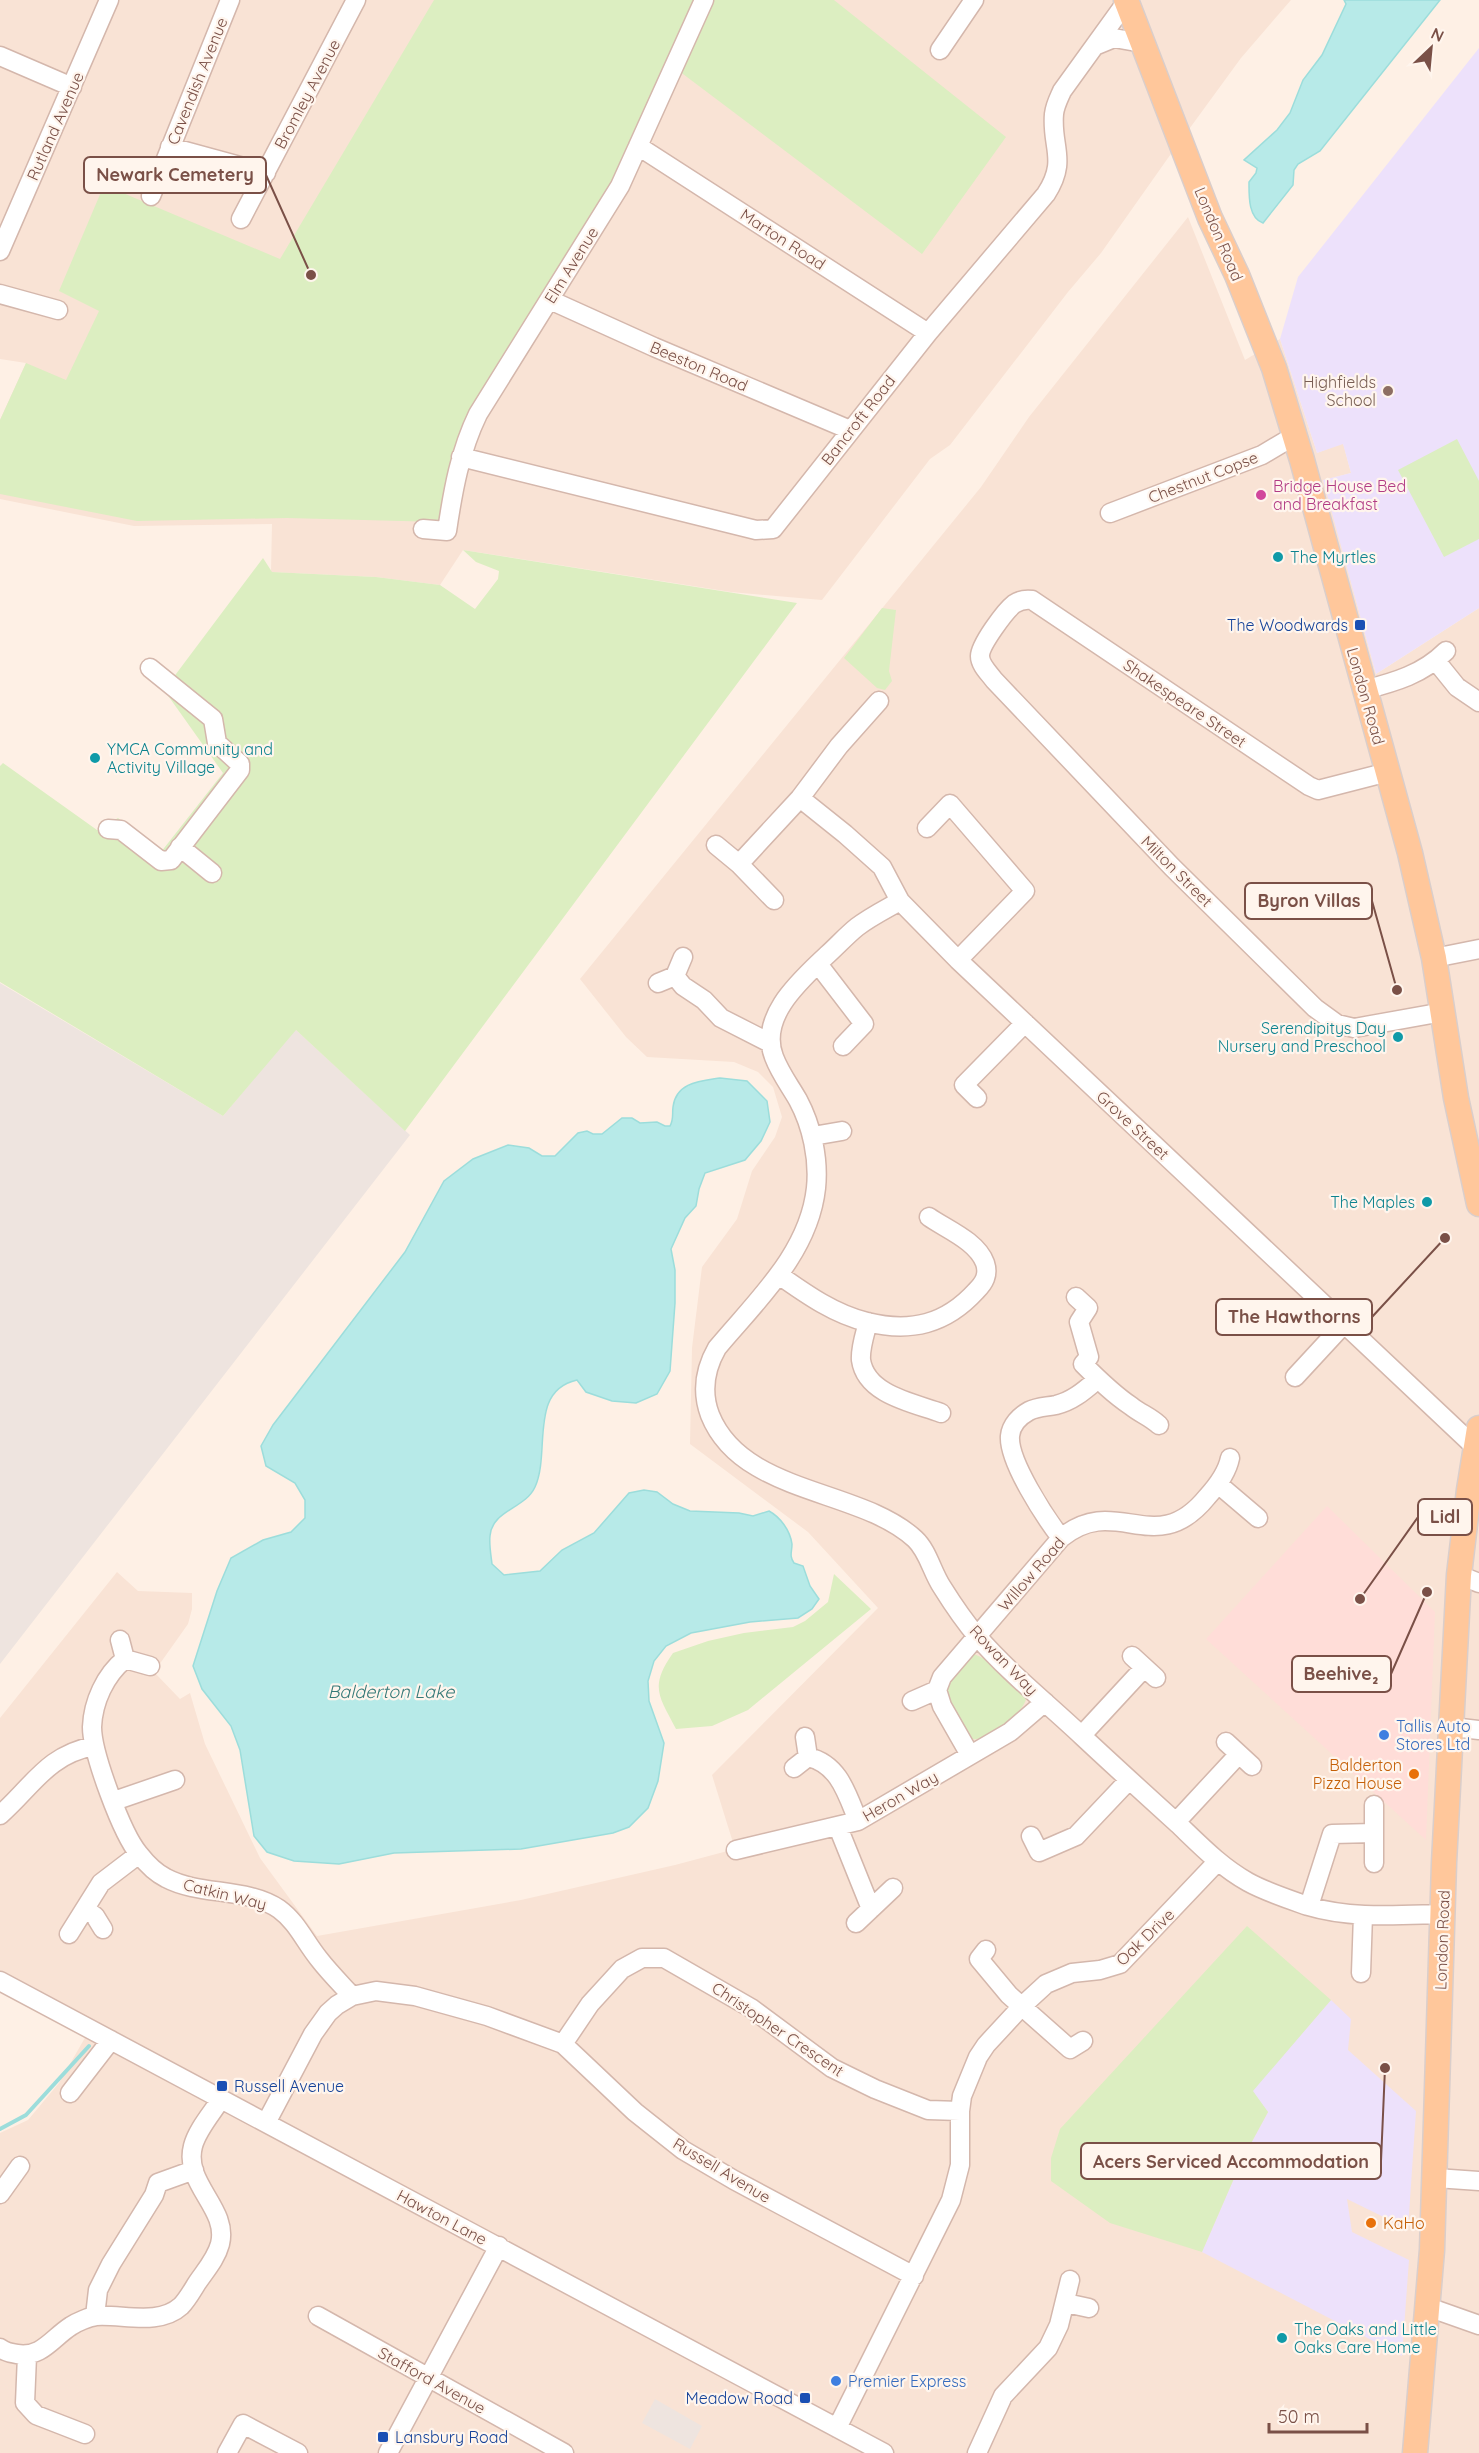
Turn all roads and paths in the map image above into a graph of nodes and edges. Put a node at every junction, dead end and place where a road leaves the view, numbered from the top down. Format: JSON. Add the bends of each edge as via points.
{"nodes":[{"id":1,"x":110,"y":0,"type":"edge"},
{"id":2,"x":230,"y":0,"type":"edge"},
{"id":3,"x":356,"y":0,"type":"edge"},
{"id":4,"x":704,"y":0,"type":"edge"},
{"id":5,"x":974,"y":0,"type":"edge"},
{"id":6,"x":1127,"y":1,"type":"edge"},
{"id":7,"x":1142,"y":43,"type":"junction"},
{"id":8,"x":1097,"y":45,"type":"junction"},
{"id":9,"x":940,"y":50,"type":"dead end"},
{"id":10,"x":0,"y":56,"type":"edge"},
{"id":11,"x":72,"y":87,"type":"junction"},
{"id":12,"x":638,"y":146,"type":"junction"},
{"id":13,"x":170,"y":147,"type":"junction"},
{"id":14,"x":266,"y":173,"type":"junction"},
{"id":15,"x":151,"y":195,"type":"dead end"},
{"id":16,"x":241,"y":219,"type":"dead end"},
{"id":17,"x":0,"y":251,"type":"edge"},
{"id":18,"x":0,"y":294,"type":"edge"},
{"id":19,"x":550,"y":300,"type":"junction"},
{"id":20,"x":58,"y":310,"type":"dead end"},
{"id":21,"x":928,"y":333,"type":"junction"},
{"id":22,"x":850,"y":430,"type":"junction"},
{"id":23,"x":1294,"y":436,"type":"junction"},
{"id":24,"x":461,"y":457,"type":"junction"},
{"id":25,"x":1110,"y":513,"type":"dead end"},
{"id":26,"x":423,"y":529,"type":"dead end"},
{"id":27,"x":997,"y":625,"type":"joint"},
{"id":28,"x":150,"y":668,"type":"dead end"},
{"id":29,"x":1364,"y":690,"type":"junction"},
{"id":30,"x":879,"y":700,"type":"dead end"},
{"id":31,"x":1479,"y":702,"type":"edge"},
{"id":32,"x":1388,"y":772,"type":"junction"},
{"id":33,"x":800,"y":798,"type":"junction"},
{"id":34,"x":927,"y":828,"type":"dead end"},
{"id":35,"x":108,"y":829,"type":"dead end"},
{"id":36,"x":716,"y":845,"type":"dead end"},
{"id":37,"x":180,"y":847,"type":"junction"},
{"id":38,"x":739,"y":864,"type":"junction"},
{"id":39,"x":212,"y":873,"type":"dead end"},
{"id":40,"x":774,"y":900,"type":"dead end"},
{"id":41,"x":900,"y":901,"type":"junction"},
{"id":42,"x":1479,"y":949,"type":"edge"},
{"id":43,"x":683,"y":957,"type":"dead end"},
{"id":44,"x":1434,"y":957,"type":"junction"},
{"id":45,"x":958,"y":960,"type":"junction"},
{"id":46,"x":818,"y":964,"type":"junction"},
{"id":47,"x":1443,"y":1012,"type":"junction"},
{"id":48,"x":1025,"y":1023,"type":"junction"},
{"id":49,"x":770,"y":1043,"type":"junction"},
{"id":50,"x":843,"y":1046,"type":"dead end"},
{"id":51,"x":977,"y":1098,"type":"dead end"},
{"id":52,"x":843,"y":1131,"type":"dead end"},
{"id":53,"x":813,"y":1136,"type":"junction"},
{"id":54,"x":1479,"y":1204,"type":"edge"},
{"id":55,"x":935,"y":1228,"type":"dead end"},
{"id":56,"x":779,"y":1275,"type":"junction"},
{"id":57,"x":1076,"y":1297,"type":"dead end"},
{"id":58,"x":868,"y":1322,"type":"junction"},
{"id":59,"x":1344,"y":1324,"type":"junction"},
{"id":60,"x":1295,"y":1377,"type":"dead end"},
{"id":61,"x":1098,"y":1379,"type":"junction"},
{"id":62,"x":933,"y":1414,"type":"dead end"},
{"id":63,"x":1159,"y":1425,"type":"dead end"},
{"id":64,"x":1477,"y":1437,"type":"edge"},
{"id":65,"x":1230,"y":1458,"type":"dead end"},
{"id":66,"x":1218,"y":1484,"type":"junction"},
{"id":67,"x":1258,"y":1518,"type":"dead end"},
{"id":68,"x":1061,"y":1538,"type":"junction"},
{"id":69,"x":1469,"y":1579,"type":"edge"},
{"id":70,"x":976,"y":1636,"type":"junction"},
{"id":71,"x":120,"y":1640,"type":"dead end"},
{"id":72,"x":124,"y":1659,"type":"junction"},
{"id":73,"x":150,"y":1666,"type":"dead end"},
{"id":74,"x":1144,"y":1667,"type":"dead end"},
{"id":75,"x":937,"y":1690,"type":"junction"},
{"id":76,"x":912,"y":1701,"type":"dead end"},
{"id":77,"x":1045,"y":1702,"type":"junction"},
{"id":78,"x":1452,"y":1727,"type":"junction"},
{"id":79,"x":1479,"y":1730,"type":"edge"},
{"id":80,"x":1082,"y":1736,"type":"junction"},
{"id":81,"x":805,"y":1737,"type":"dead end"},
{"id":82,"x":94,"y":1746,"type":"junction"},
{"id":83,"x":1239,"y":1754,"type":"dead end"},
{"id":84,"x":970,"y":1755,"type":"junction"},
{"id":85,"x":175,"y":1780,"type":"dead end"},
{"id":86,"x":1129,"y":1780,"type":"junction"},
{"id":87,"x":114,"y":1801,"type":"junction"},
{"id":88,"x":1374,"y":1805,"type":"dead end"},
{"id":89,"x":0,"y":1815,"type":"edge"},
{"id":90,"x":858,"y":1821,"type":"junction"},
{"id":91,"x":1176,"y":1822,"type":"junction"},
{"id":92,"x":838,"y":1827,"type":"junction"},
{"id":93,"x":1374,"y":1833,"type":"junction"},
{"id":94,"x":1031,"y":1836,"type":"dead end"},
{"id":95,"x":736,"y":1850,"type":"dead end"},
{"id":96,"x":139,"y":1854,"type":"junction"},
{"id":97,"x":1218,"y":1861,"type":"junction"},
{"id":98,"x":1374,"y":1863,"type":"dead end"},
{"id":99,"x":893,"y":1888,"type":"dead end"},
{"id":100,"x":1309,"y":1906,"type":"junction"},
{"id":101,"x":871,"y":1908,"type":"junction"},
{"id":102,"x":85,"y":1909,"type":"junction"},
{"id":103,"x":1443,"y":1914,"type":"junction"},
{"id":104,"x":1363,"y":1915,"type":"junction"},
{"id":105,"x":856,"y":1923,"type":"dead end"},
{"id":106,"x":103,"y":1929,"type":"dead end"},
{"id":107,"x":69,"y":1934,"type":"dead end"},
{"id":108,"x":977,"y":1957,"type":"dead end"},
{"id":109,"x":1360,"y":1973,"type":"dead end"},
{"id":110,"x":0,"y":1981,"type":"edge"},
{"id":111,"x":352,"y":1996,"type":"junction"},
{"id":112,"x":1022,"y":2006,"type":"junction"},
{"id":113,"x":111,"y":2040,"type":"junction"},
{"id":114,"x":563,"y":2044,"type":"junction"},
{"id":115,"x":1074,"y":2050,"type":"dead end"},
{"id":116,"x":70,"y":2093,"type":"dead end"},
{"id":117,"x":221,"y":2099,"type":"junction"},
{"id":118,"x":960,"y":2111,"type":"junction"},
{"id":119,"x":266,"y":2123,"type":"junction"},
{"id":120,"x":20,"y":2166,"type":"dead end"},
{"id":121,"x":194,"y":2170,"type":"junction"},
{"id":122,"x":1436,"y":2178,"type":"junction"},
{"id":123,"x":1479,"y":2181,"type":"edge"},
{"id":124,"x":0,"y":2194,"type":"edge"},
{"id":125,"x":498,"y":2246,"type":"junction"},
{"id":126,"x":914,"y":2276,"type":"junction"},
{"id":127,"x":1070,"y":2280,"type":"dead end"},
{"id":128,"x":1066,"y":2303,"type":"junction"},
{"id":129,"x":1428,"y":2307,"type":"junction"},
{"id":130,"x":1089,"y":2308,"type":"dead end"},
{"id":131,"x":95,"y":2316,"type":"junction"},
{"id":132,"x":318,"y":2316,"type":"dead end"},
{"id":133,"x":1479,"y":2325,"type":"edge"},
{"id":134,"x":0,"y":2348,"type":"edge"},
{"id":135,"x":27,"y":2356,"type":"junction"},
{"id":136,"x":429,"y":2378,"type":"junction"},
{"id":137,"x":837,"y":2428,"type":"junction"},
{"id":138,"x":85,"y":2434,"type":"dead end"},
{"id":139,"x":544,"y":2449,"type":"edge"},
{"id":140,"x":227,"y":2453,"type":"edge"},
{"id":141,"x":298,"y":2453,"type":"edge"},
{"id":142,"x":388,"y":2453,"type":"edge"},
{"id":143,"x":564,"y":2453,"type":"edge"},
{"id":144,"x":884,"y":2453,"type":"edge"},
{"id":145,"x":977,"y":2453,"type":"edge"},
{"id":146,"x":1415,"y":2453,"type":"edge"}],
"edges":[{"from":1,"to":11,"type":"street","name":"Rutland Avenue"},
{"from":2,"to":13,"type":"street","name":"Cavendish Avenue"},
{"from":3,"to":14,"type":"street","name":"Bromley Avenue"},
{"from":4,"to":12,"type":"street","name":"Elm Avenue"},
{"from":5,"to":9,"type":"street"},
{"from":6,"to":7,"type":"main road","name":"London Road"},
{"from":6,"to":8,"type":"street","name":"Bancroft Road"},
{"from":7,"to":8,"type":"street","via":[[1114,38]]},
{"from":7,"to":23,"type":"main road","name":"London Road","via":[[1274,368]]},
{"from":8,"to":21,"type":"street","name":"Bancroft Road","via":[[1056,104],[1058,162],[1053,183]]},
{"from":10,"to":11,"type":"street"},
{"from":11,"to":17,"type":"street","name":"Rutland Avenue"},
{"from":12,"to":19,"type":"street","name":"Elm Avenue","via":[[620,186]]},
{"from":12,"to":21,"type":"street","name":"Marton Road"},
{"from":13,"to":14,"type":"street"},
{"from":13,"to":15,"type":"street","name":"Cavendish Avenue"},
{"from":14,"to":16,"type":"street","name":"Bromley Avenue"},
{"from":18,"to":20,"type":"street"},
{"from":19,"to":22,"type":"street","name":"Beeston Road"},
{"from":19,"to":24,"type":"street","name":"Elm Avenue","via":[[478,414]]},
{"from":21,"to":22,"type":"street","name":"Bancroft Road"},
{"from":22,"to":24,"type":"street","name":"Bancroft Road","via":[[777,524],[765,531]]},
{"from":23,"to":25,"type":"street","name":"Chestnut Copse","via":[[1262,455]]},
{"from":23,"to":29,"type":"main road","name":"London Road"},
{"from":24,"to":26,"type":"street","name":"Elm Avenue","via":[[447,538]]},
{"from":27,"to":32,"type":"street","name":"Shakespeare Street","via":[[1013,605],[1024,599],[1032,600],[1318,790]]},
{"from":27,"to":47,"type":"street","name":"Milton Street","via":[[981,647],[983,667],[1172,867],[1316,1008],[1337,1024],[1354,1028]]},
{"from":28,"to":37,"type":"street","via":[[213,719],[217,743],[240,764],[240,770]]},
{"from":29,"to":31,"type":"street","via":[[1404,679],[1441,656],[1457,687]]},
{"from":29,"to":32,"type":"main road","name":"London Road"},
{"from":30,"to":33,"type":"street"},
{"from":32,"to":44,"type":"main road","name":"London Road"},
{"from":33,"to":38,"type":"street"},
{"from":33,"to":41,"type":"street","name":"Grove Street","via":[[882,867]]},
{"from":34,"to":45,"type":"street","via":[[950,804],[1032,897]]},
{"from":35,"to":37,"type":"street","via":[[121,830],[161,861],[171,860]]},
{"from":36,"to":38,"type":"street"},
{"from":37,"to":39,"type":"street"},
{"from":38,"to":40,"type":"street"},
{"from":41,"to":45,"type":"street","name":"Grove Street"},
{"from":41,"to":46,"type":"street","via":[[858,926]]},
{"from":42,"to":44,"type":"street"},
{"from":43,"to":49,"type":"street","via":[[667,979],[704,1000],[721,1018]]},
{"from":44,"to":47,"type":"main road","name":"London Road"},
{"from":45,"to":48,"type":"street","name":"Grove Street"},
{"from":46,"to":49,"type":"street","via":[[794,987],[780,1009]]},
{"from":46,"to":50,"type":"street","via":[[864,1024]]},
{"from":47,"to":54,"type":"main road","name":"London Road","via":[[1456,1098]]},
{"from":48,"to":51,"type":"street","via":[[964,1085]]},
{"from":48,"to":59,"type":"street","name":"Grove Street"},
{"from":49,"to":53,"type":"street","name":"Rowan Way"},
{"from":52,"to":53,"type":"street"},
{"from":53,"to":56,"type":"street","name":"Rowan Way","via":[[816,1187],[811,1214]]},
{"from":55,"to":58,"type":"street","via":[[980,1253],[986,1269],[985,1281],[944,1318],[908,1325]]},
{"from":56,"to":58,"type":"street","via":[[827,1307]]},
{"from":56,"to":70,"type":"street","name":"Rowan Way","via":[[711,1359],[706,1404],[715,1426],[732,1446],[761,1469],[884,1518],[918,1540],[941,1586]]},
{"from":57,"to":61,"type":"street","via":[[1088,1308],[1079,1322],[1089,1357],[1083,1364]]},
{"from":58,"to":62,"type":"street","via":[[861,1357],[869,1378],[888,1393]]},
{"from":59,"to":60,"type":"street"},
{"from":59,"to":64,"type":"street","name":"Grove Street"},
{"from":61,"to":63,"type":"street"},
{"from":61,"to":68,"type":"street","via":[[1070,1401],[1028,1412],[1011,1431],[1011,1446],[1021,1471]]},
{"from":64,"to":69,"type":"main road","name":"London Road"},
{"from":65,"to":66,"type":"street","name":"Willow Road"},
{"from":66,"to":67,"type":"street"},
{"from":66,"to":68,"type":"street","name":"Willow Road","via":[[1190,1516],[1172,1524],[1147,1527],[1104,1520],[1082,1525]]},
{"from":68,"to":70,"type":"street","name":"Willow Road"},
{"from":69,"to":78,"type":"main road","name":"London Road"},
{"from":70,"to":75,"type":"street","name":"Willow Road","via":[[946,1671]]},
{"from":70,"to":77,"type":"street","name":"Rowan Way"},
{"from":71,"to":72,"type":"street"},
{"from":72,"to":73,"type":"street"},
{"from":72,"to":82,"type":"street","name":"Catkin Way","via":[[103,1686],[92,1726]]},
{"from":74,"to":80,"type":"street"},
{"from":75,"to":76,"type":"street"},
{"from":75,"to":84,"type":"street"},
{"from":77,"to":80,"type":"street","name":"Rowan Way"},
{"from":77,"to":84,"type":"street","name":"Heron Way","via":[[1010,1732]]},
{"from":78,"to":79,"type":"street"},
{"from":78,"to":103,"type":"main road","name":"London Road"},
{"from":80,"to":86,"type":"street","name":"Rowan Way"},
{"from":81,"to":90,"type":"street","via":[[801,1762],[820,1760],[833,1769]]},
{"from":82,"to":87,"type":"street","name":"Catkin Way"},
{"from":82,"to":89,"type":"street","via":[[57,1759]]},
{"from":83,"to":91,"type":"street"},
{"from":84,"to":90,"type":"street","name":"Heron Way"},
{"from":85,"to":87,"type":"street"},
{"from":86,"to":91,"type":"street","name":"Rowan Way"},
{"from":86,"to":94,"type":"street","via":[[1076,1836],[1039,1852]]},
{"from":87,"to":96,"type":"street","name":"Catkin Way"},
{"from":88,"to":93,"type":"street"},
{"from":90,"to":92,"type":"street","name":"Heron Way"},
{"from":91,"to":97,"type":"street","name":"Rowan Way"},
{"from":92,"to":95,"type":"street","name":"Heron Way"},
{"from":92,"to":101,"type":"street"},
{"from":93,"to":98,"type":"street"},
{"from":93,"to":100,"type":"street","via":[[1332,1834]]},
{"from":96,"to":102,"type":"street","via":[[101,1883]]},
{"from":96,"to":111,"type":"street","name":"Catkin Way","via":[[158,1874],[171,1881],[241,1895],[277,1908],[290,1918]]},
{"from":97,"to":100,"type":"street","name":"Rowan Way","via":[[1249,1882]]},
{"from":97,"to":112,"type":"street","name":"Oak Drive","via":[[1120,1964],[1055,1979]]},
{"from":99,"to":101,"type":"street"},
{"from":100,"to":104,"type":"street","name":"Rowan Way"},
{"from":101,"to":105,"type":"street"},
{"from":102,"to":106,"type":"street"},
{"from":102,"to":107,"type":"street"},
{"from":103,"to":104,"type":"street","name":"Rowan Way"},
{"from":103,"to":122,"type":"main road","name":"London Road"},
{"from":104,"to":109,"type":"street"},
{"from":108,"to":112,"type":"street"},
{"from":110,"to":113,"type":"street","name":"Hawton Lane"},
{"from":111,"to":114,"type":"street","name":"Russell Avenue","via":[[376,1991],[414,1996],[487,2016]]},
{"from":111,"to":119,"type":"street","name":"Russell Avenue","via":[[320,2023]]},
{"from":112,"to":115,"type":"street"},
{"from":112,"to":118,"type":"street","name":"Oak Drive","via":[[978,2057]]},
{"from":113,"to":116,"type":"street"},
{"from":113,"to":117,"type":"street","name":"Hawton Lane"},
{"from":114,"to":118,"type":"street","name":"Christopher Crescent","via":[[590,2004],[622,1969],[642,1958],[664,1958],[751,2008],[832,2068],[928,2110]]},
{"from":114,"to":126,"type":"street","name":"Russell Avenue","via":[[635,2112],[684,2150]]},
{"from":117,"to":119,"type":"street","name":"Hawton Lane"},
{"from":117,"to":121,"type":"street","via":[[193,2146]]},
{"from":118,"to":126,"type":"street","via":[[957,2182],[943,2220]]},
{"from":119,"to":125,"type":"street","name":"Hawton Lane"},
{"from":120,"to":124,"type":"street"},
{"from":121,"to":131,"type":"street","via":[[158,2183],[98,2290]]},
{"from":121,"to":131,"type":"street","via":[[221,2223],[222,2235],[213,2260],[182,2305],[170,2313],[123,2319]]},
{"from":122,"to":123,"type":"street"},
{"from":122,"to":129,"type":"main road","name":"London Road"},
{"from":125,"to":136,"type":"street"},
{"from":125,"to":137,"type":"street","name":"Hawton Lane"},
{"from":126,"to":137,"type":"street"},
{"from":127,"to":128,"type":"street"},
{"from":128,"to":130,"type":"street"},
{"from":128,"to":145,"type":"street","via":[[1048,2348],[1003,2396]]},
{"from":129,"to":133,"type":"street"},
{"from":129,"to":146,"type":"main road","name":"London Road"},
{"from":131,"to":135,"type":"street","via":[[71,2326],[41,2351]]},
{"from":132,"to":136,"type":"street","name":"Stafford Avenue"},
{"from":134,"to":135,"type":"street"},
{"from":135,"to":138,"type":"street","via":[[25,2403],[36,2415]]},
{"from":136,"to":139,"type":"street","name":"Stafford Avenue"},
{"from":136,"to":142,"type":"street"},
{"from":137,"to":144,"type":"street","name":"Hawton Lane"},
{"from":139,"to":143,"type":"street","name":"Stafford Avenue"},
{"from":140,"to":141,"type":"street","via":[[243,2424]]}]}
